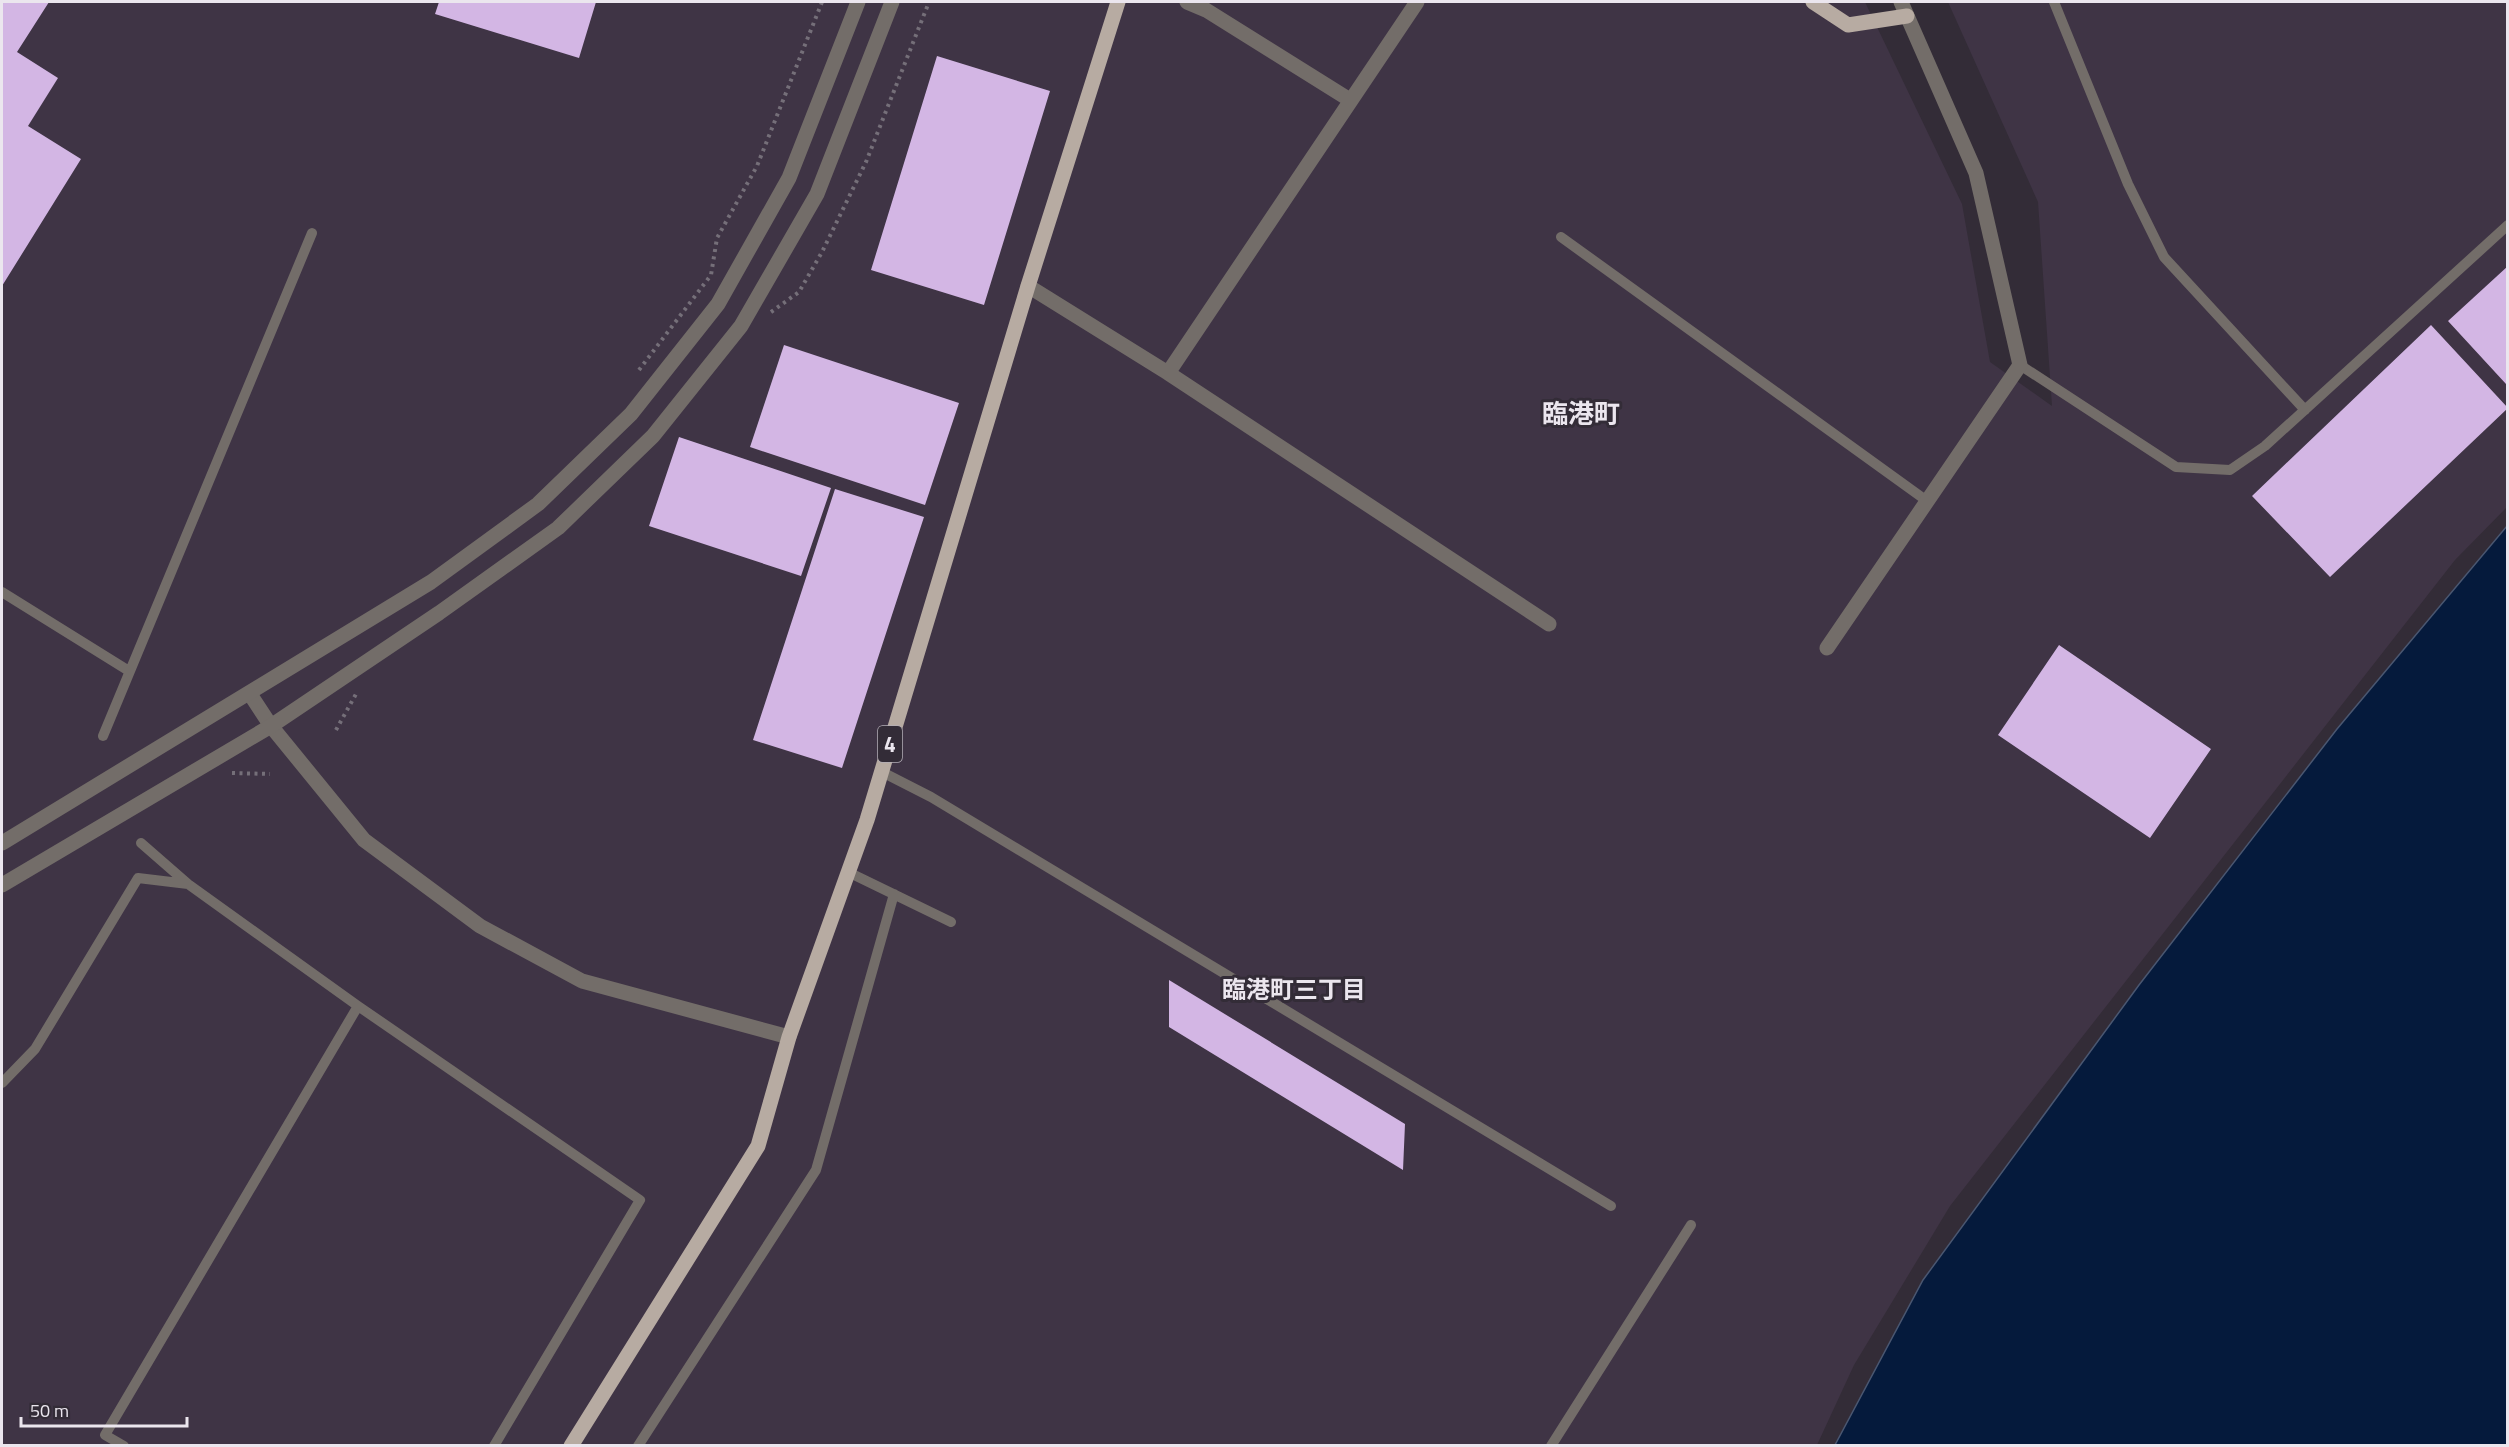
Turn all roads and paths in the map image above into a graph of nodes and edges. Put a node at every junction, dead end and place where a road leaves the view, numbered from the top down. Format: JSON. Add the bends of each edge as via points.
{"nodes":[{"id":1,"x":822,"y":2,"type":"edge"},
{"id":2,"x":858,"y":2,"type":"edge"},
{"id":3,"x":892,"y":2,"type":"edge"},
{"id":4,"x":1118,"y":2,"type":"edge"},
{"id":5,"x":1187,"y":2,"type":"edge"},
{"id":6,"x":1417,"y":2,"type":"edge"},
{"id":7,"x":1813,"y":2,"type":"edge"},
{"id":8,"x":2055,"y":2,"type":"edge"},
{"id":9,"x":1208,"y":6,"type":"edge"},
{"id":10,"x":1904,"y":9,"type":"edge"},
{"id":11,"x":1350,"y":100,"type":"junction"},
{"id":12,"x":2508,"y":225,"type":"edge"},
{"id":13,"x":312,"y":233,"type":"dead end"},
{"id":14,"x":1562,"y":237,"type":"dead end"},
{"id":15,"x":1028,"y":286,"type":"junction"},
{"id":16,"x":2020,"y":365,"type":"junction"},
{"id":17,"x":637,"y":373,"type":"dead end"},
{"id":18,"x":1167,"y":373,"type":"junction"},
{"id":19,"x":2305,"y":410,"type":"junction"},
{"id":20,"x":1927,"y":501,"type":"junction"},
{"id":21,"x":2,"y":592,"type":"edge"},
{"id":22,"x":1549,"y":624,"type":"dead end"},
{"id":23,"x":1827,"y":648,"type":"dead end"},
{"id":24,"x":129,"y":671,"type":"junction"},
{"id":25,"x":250,"y":694,"type":"junction"},
{"id":26,"x":271,"y":726,"type":"junction"},
{"id":27,"x":103,"y":736,"type":"dead end"},
{"id":28,"x":882,"y":772,"type":"junction"},
{"id":29,"x":2,"y":843,"type":"edge"},
{"id":30,"x":141,"y":843,"type":"dead end"},
{"id":31,"x":849,"y":872,"type":"junction"},
{"id":32,"x":188,"y":884,"type":"junction"},
{"id":33,"x":2,"y":885,"type":"edge"},
{"id":34,"x":894,"y":894,"type":"junction"},
{"id":35,"x":951,"y":922,"type":"dead end"},
{"id":36,"x":357,"y":1006,"type":"junction"},
{"id":37,"x":789,"y":1037,"type":"junction"},
{"id":38,"x":2,"y":1083,"type":"edge"},
{"id":39,"x":1611,"y":1206,"type":"dead end"},
{"id":40,"x":1691,"y":1225,"type":"dead end"},
{"id":41,"x":124,"y":1446,"type":"edge"},
{"id":42,"x":494,"y":1446,"type":"edge"},
{"id":43,"x":571,"y":1446,"type":"edge"},
{"id":44,"x":638,"y":1446,"type":"edge"},
{"id":45,"x":1551,"y":1446,"type":"edge"}],
"edges":[{"from":1,"to":17,"type":"path","via":[[757,166],[717,238],[711,275]]},
{"from":2,"to":25,"type":"street","via":[[789,178],[718,304],[631,414],[538,504],[431,582]]},
{"from":3,"to":26,"type":"street","via":[[817,194],[741,326],[653,436],[558,528]]},
{"from":4,"to":15,"type":"main road","number":"4"},
{"from":5,"to":9,"type":"street"},
{"from":6,"to":11,"type":"street"},
{"from":7,"to":10,"type":"main road","via":[[1848,25]]},
{"from":8,"to":19,"type":"lane","via":[[2128,184],[2164,257]]},
{"from":9,"to":11,"type":"street"},
{"from":10,"to":16,"type":"street","via":[[1976,173]]},
{"from":11,"to":18,"type":"street"},
{"from":12,"to":19,"type":"lane"},
{"from":13,"to":24,"type":"lane"},
{"from":14,"to":20,"type":"lane"},
{"from":15,"to":18,"type":"street"},
{"from":15,"to":28,"type":"main road","number":"4"},
{"from":16,"to":19,"type":"lane","via":[[2176,467],[2230,470],[2265,446]]},
{"from":16,"to":20,"type":"street"},
{"from":18,"to":22,"type":"street"},
{"from":20,"to":23,"type":"street"},
{"from":21,"to":24,"type":"lane"},
{"from":24,"to":27,"type":"lane"},
{"from":25,"to":26,"type":"street"},
{"from":25,"to":29,"type":"street"},
{"from":26,"to":33,"type":"street"},
{"from":26,"to":37,"type":"street","via":[[364,840],[480,926],[582,981]]},
{"from":28,"to":31,"type":"main road","number":"4"},
{"from":28,"to":39,"type":"lane","via":[[941,803]]},
{"from":30,"to":32,"type":"lane"},
{"from":31,"to":34,"type":"lane"},
{"from":31,"to":37,"type":"main road","number":"4"},
{"from":32,"to":36,"type":"lane"},
{"from":32,"to":38,"type":"lane","via":[[138,878],[35,1049]]},
{"from":34,"to":35,"type":"lane"},
{"from":34,"to":44,"type":"lane","via":[[816,1170]]},
{"from":36,"to":41,"type":"lane","via":[[105,1434]]},
{"from":36,"to":42,"type":"lane","via":[[640,1200]]},
{"from":37,"to":43,"type":"main road","number":"4","via":[[759,1146]]},
{"from":40,"to":45,"type":"lane"}]}
